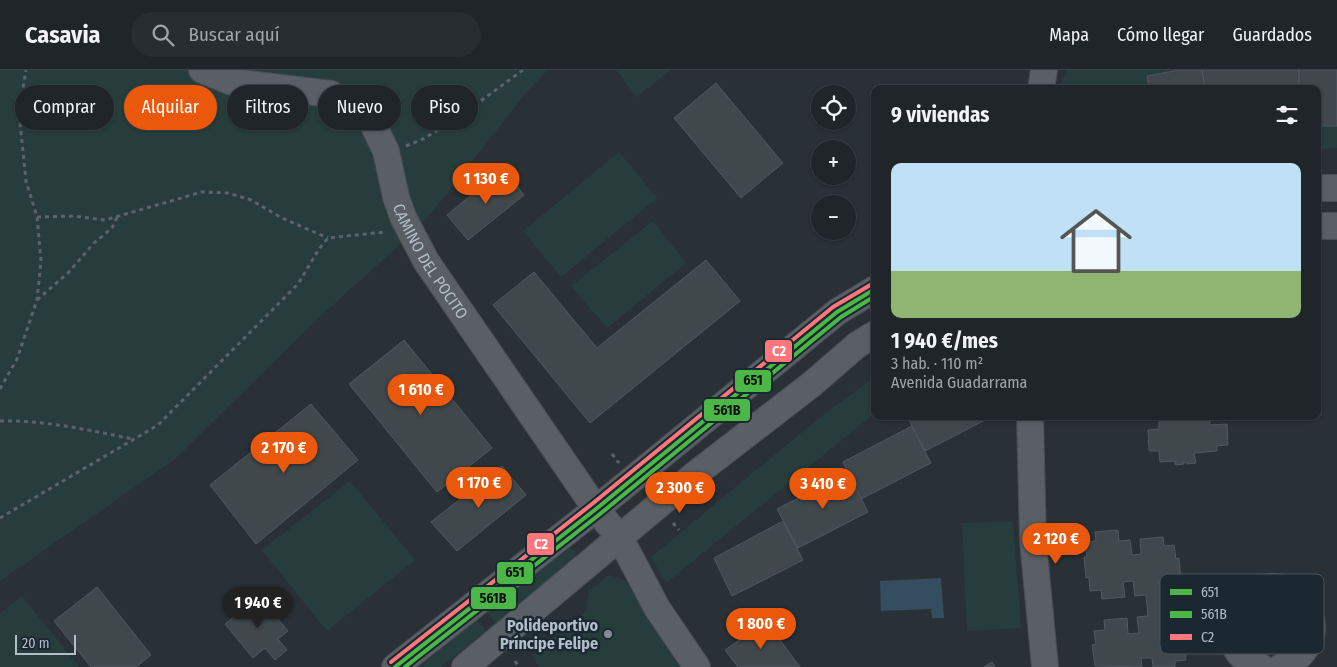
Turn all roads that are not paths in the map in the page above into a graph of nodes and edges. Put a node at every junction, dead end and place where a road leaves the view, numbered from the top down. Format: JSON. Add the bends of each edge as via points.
{"nodes":[{"id":1,"x":202,"y":70,"type":"edge"},
{"id":2,"x":1027,"y":70,"type":"edge"},
{"id":3,"x":1044,"y":70,"type":"edge"},
{"id":4,"x":1029,"y":85,"type":"edge"},
{"id":5,"x":1042,"y":85,"type":"edge"},
{"id":6,"x":1321,"y":188,"type":"edge"},
{"id":7,"x":1337,"y":188,"type":"edge"},
{"id":8,"x":1321,"y":226,"type":"edge"},
{"id":9,"x":1337,"y":226,"type":"edge"},
{"id":10,"x":871,"y":291,"type":"edge"},
{"id":11,"x":871,"y":337,"type":"edge"},
{"id":12,"x":1030,"y":420,"type":"edge"},
{"id":13,"x":596,"y":509,"type":"junction"},
{"id":14,"x":620,"y":538,"type":"junction"},
{"id":15,"x":1232,"y":654,"type":"edge"},
{"id":16,"x":1239,"y":654,"type":"edge"},
{"id":17,"x":1301,"y":654,"type":"edge"},
{"id":18,"x":395,"y":667,"type":"edge"},
{"id":19,"x":465,"y":667,"type":"edge"},
{"id":20,"x":697,"y":667,"type":"edge"},
{"id":21,"x":1044,"y":667,"type":"edge"},
{"id":22,"x":1233,"y":667,"type":"edge"},
{"id":23,"x":1259,"y":667,"type":"edge"},
{"id":24,"x":1281,"y":667,"type":"edge"}],
"edges":[{"from":1,"to":13,"type":"street","name":"CAMINO DEL POCITO","via":[[232,82],[331,94],[369,116],[386,151],[403,218],[426,262]]},
{"from":2,"to":4,"type":"street"},
{"from":3,"to":5,"type":"street"},
{"from":6,"to":7,"type":"street"},
{"from":8,"to":9,"type":"street"},
{"from":10,"to":13,"type":"street","via":[[837,312]]},
{"from":11,"to":14,"type":"street","via":[[698,472]]},
{"from":12,"to":21,"type":"street","via":[[1033,541]]},
{"from":13,"to":14,"type":"street","name":"CAMINO DEL POCITO"},
{"from":13,"to":18,"type":"street"},
{"from":14,"to":19,"type":"street"},
{"from":14,"to":20,"type":"street","name":"CAMINO DEL POCITO","via":[[658,608]]},
{"from":15,"to":22,"type":"street"},
{"from":16,"to":23,"type":"street"},
{"from":17,"to":24,"type":"street"}]}
